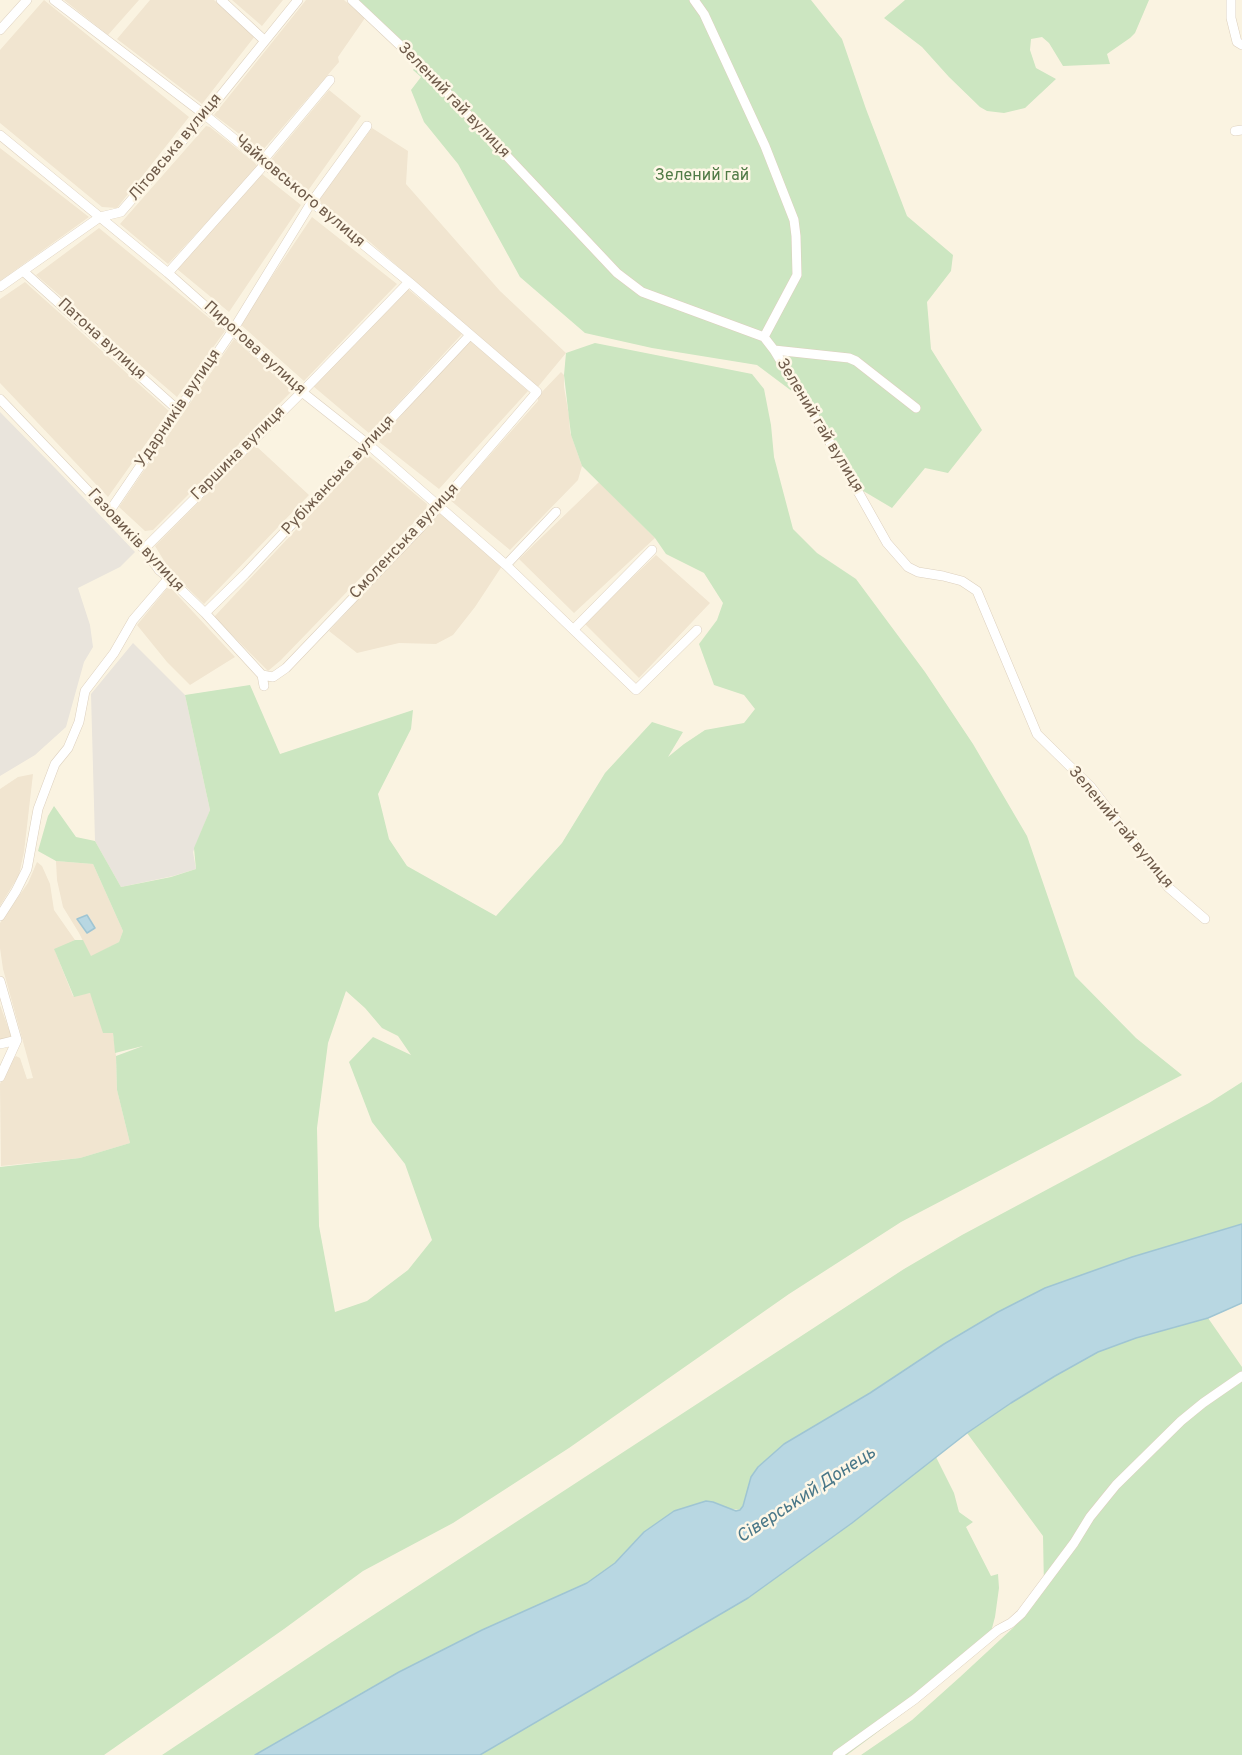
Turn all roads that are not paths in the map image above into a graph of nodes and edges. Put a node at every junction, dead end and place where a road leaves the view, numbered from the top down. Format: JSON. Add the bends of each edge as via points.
{"nodes":[{"id":1,"x":27,"y":0,"type":"edge"},
{"id":2,"x":54,"y":0,"type":"edge"},
{"id":3,"x":221,"y":0,"type":"edge"},
{"id":4,"x":298,"y":0,"type":"edge"},
{"id":5,"x":352,"y":0,"type":"edge"},
{"id":6,"x":694,"y":0,"type":"edge"},
{"id":7,"x":1231,"y":0,"type":"edge"},
{"id":8,"x":0,"y":30,"type":"edge"},
{"id":9,"x":264,"y":40,"type":"junction"},
{"id":10,"x":1242,"y":45,"type":"edge"},
{"id":11,"x":330,"y":80,"type":"dead end"},
{"id":12,"x":205,"y":115,"type":"junction"},
{"id":13,"x":367,"y":126,"type":"dead end"},
{"id":14,"x":0,"y":135,"type":"edge"},
{"id":15,"x":265,"y":164,"type":"junction"},
{"id":16,"x":311,"y":202,"type":"junction"},
{"id":17,"x":100,"y":218,"type":"junction"},
{"id":18,"x":23,"y":270,"type":"junction"},
{"id":19,"x":168,"y":273,"type":"junction"},
{"id":20,"x":409,"y":282,"type":"junction"},
{"id":21,"x":0,"y":287,"type":"edge"},
{"id":22,"x":233,"y":330,"type":"junction"},
{"id":23,"x":470,"y":335,"type":"junction"},
{"id":24,"x":764,"y":337,"type":"junction"},
{"id":25,"x":774,"y":350,"type":"junction"},
{"id":26,"x":302,"y":392,"type":"junction"},
{"id":27,"x":537,"y":392,"type":"joint"},
{"id":28,"x":0,"y":399,"type":"edge"},
{"id":29,"x":916,"y":408,"type":"dead end"},
{"id":30,"x":178,"y":410,"type":"junction"},
{"id":31,"x":369,"y":445,"type":"junction"},
{"id":32,"x":439,"y":507,"type":"junction"},
{"id":33,"x":109,"y":512,"type":"junction"},
{"id":34,"x":556,"y":512,"type":"dead end"},
{"id":35,"x":144,"y":549,"type":"junction"},
{"id":36,"x":652,"y":550,"type":"dead end"},
{"id":37,"x":506,"y":565,"type":"junction"},
{"id":38,"x":169,"y":578,"type":"junction"},
{"id":39,"x":205,"y":613,"type":"junction"},
{"id":40,"x":574,"y":629,"type":"junction"},
{"id":41,"x":697,"y":630,"type":"dead end"},
{"id":42,"x":262,"y":675,"type":"junction"},
{"id":43,"x":264,"y":686,"type":"dead end"},
{"id":44,"x":0,"y":915,"type":"edge"},
{"id":45,"x":1205,"y":919,"type":"dead end"},
{"id":46,"x":0,"y":981,"type":"edge"},
{"id":47,"x":17,"y":1040,"type":"junction"},
{"id":48,"x":0,"y":1044,"type":"edge"},
{"id":49,"x":0,"y":1077,"type":"edge"},
{"id":50,"x":1242,"y":1376,"type":"edge"},
{"id":51,"x":837,"y":1755,"type":"edge"}],
"edges":[{"from":1,"to":8,"type":"street"},
{"from":2,"to":12,"type":"street","name":"Чайковського вулиця"},
{"from":3,"to":9,"type":"street"},
{"from":4,"to":9,"type":"street","name":"Літовська вулиця"},
{"from":5,"to":24,"type":"street","name":"Зелений гай вулиця","via":[[422,66],[617,273],[642,292]]},
{"from":6,"to":24,"type":"street","via":[[765,146],[794,220],[797,275]]},
{"from":7,"to":10,"type":"street","via":[[1231,18],[1237,42]]},
{"from":9,"to":12,"type":"street","name":"Літовська вулиця"},
{"from":11,"to":15,"type":"street","via":[[264,159]]},
{"from":12,"to":15,"type":"street","name":"Чайковського вулиця"},
{"from":12,"to":17,"type":"street","name":"Літовська вулиця","via":[[121,213]]},
{"from":13,"to":16,"type":"street","name":"Ударників вулиця"},
{"from":14,"to":17,"type":"street","name":"Пирогова вулиця"},
{"from":15,"to":16,"type":"street","name":"Чайковського вулиця"},
{"from":15,"to":19,"type":"street"},
{"from":16,"to":20,"type":"street","name":"Чайковського вулиця"},
{"from":16,"to":22,"type":"street","name":"Ударників вулиця"},
{"from":17,"to":18,"type":"street","name":"Літовська вулиця"},
{"from":17,"to":19,"type":"street","name":"Пирогова вулиця"},
{"from":18,"to":21,"type":"street","name":"Літовська вулиця"},
{"from":18,"to":30,"type":"street","name":"Патона вулиця"},
{"from":19,"to":22,"type":"street","name":"Пирогова вулиця"},
{"from":20,"to":23,"type":"street","name":"Чайковського вулиця"},
{"from":20,"to":26,"type":"street","name":"Гаршина вулиця"},
{"from":22,"to":26,"type":"street","name":"Пирогова вулиця"},
{"from":22,"to":30,"type":"street","name":"Ударників вулиця"},
{"from":23,"to":27,"type":"street","name":"Чайковського вулиця"},
{"from":23,"to":31,"type":"street","name":"Рубіжанська вулиця"},
{"from":24,"to":25,"type":"street","name":"Зелений гай вулиця"},
{"from":25,"to":29,"type":"street","via":[[849,358]]},
{"from":25,"to":45,"type":"street","name":"Зелений гай вулиця","via":[[887,543],[908,567],[962,581],[976,591],[1037,734],[1091,787],[1168,887]]},
{"from":26,"to":31,"type":"street","name":"Пирогова вулиця"},
{"from":26,"to":35,"type":"street","name":"Гаршина вулиця"},
{"from":27,"to":32,"type":"street","name":"Смоленська вулиця"},
{"from":28,"to":33,"type":"street","name":"Газовиків вулиця"},
{"from":30,"to":33,"type":"street","name":"Ударників вулиця"},
{"from":31,"to":32,"type":"street","name":"Пирогова вулиця"},
{"from":31,"to":39,"type":"street","name":"Рубіжанська вулиця"},
{"from":32,"to":37,"type":"street","name":"Пирогова вулиця"},
{"from":32,"to":42,"type":"street","name":"Смоленська вулиця","via":[[286,668],[273,677]]},
{"from":33,"to":35,"type":"street","name":"Газовиків вулиця"},
{"from":34,"to":37,"type":"street"},
{"from":35,"to":38,"type":"street","name":"Газовиків вулиця"},
{"from":36,"to":40,"type":"street"},
{"from":37,"to":40,"type":"street","name":"Пирогова вулиця"},
{"from":38,"to":39,"type":"street","name":"Газовиків вулиця"},
{"from":38,"to":44,"type":"street","via":[[133,620],[85,691],[79,722],[68,748],[55,764],[38,809],[27,869]]},
{"from":39,"to":42,"type":"street","name":"Газовиків вулиця"},
{"from":40,"to":41,"type":"street","name":"Пирогова вулиця","via":[[636,690]]},
{"from":42,"to":43,"type":"street"},
{"from":46,"to":47,"type":"street"},
{"from":47,"to":48,"type":"street"},
{"from":47,"to":49,"type":"street"},
{"from":50,"to":51,"type":"street","via":[[1181,1421],[1116,1485],[1021,1614]]}]}
